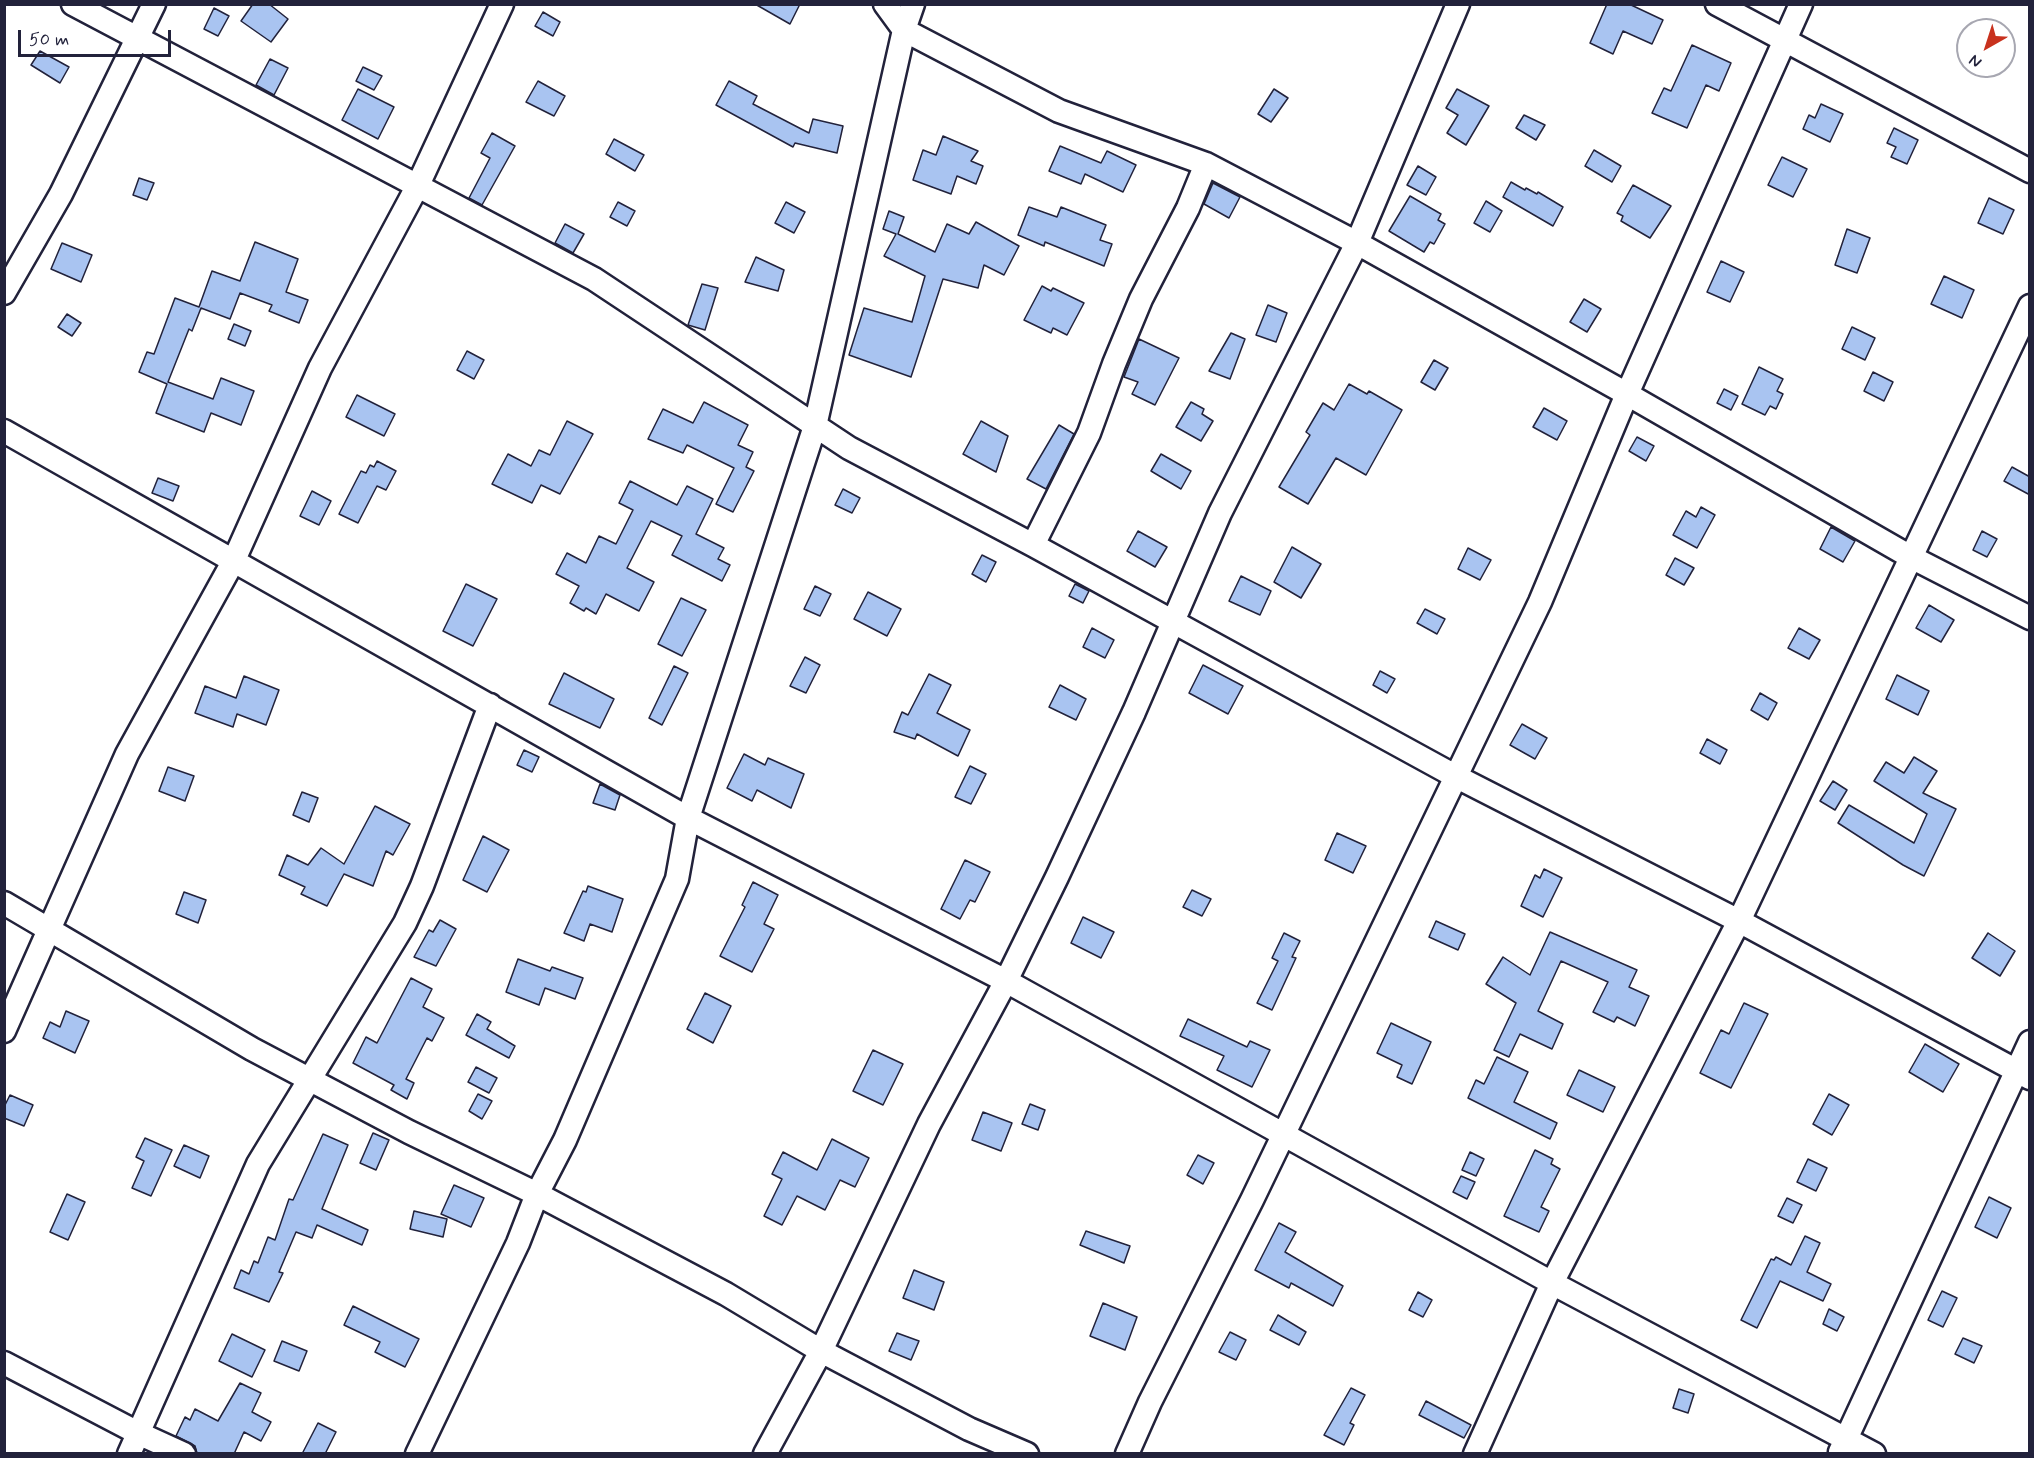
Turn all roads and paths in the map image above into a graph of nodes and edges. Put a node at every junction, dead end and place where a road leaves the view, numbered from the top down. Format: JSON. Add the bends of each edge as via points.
{"nodes":[{"id":1,"x":73,"y":4,"type":"edge"},
{"id":2,"x":154,"y":4,"type":"edge"},
{"id":3,"x":502,"y":4,"type":"edge"},
{"id":4,"x":885,"y":4,"type":"edge"},
{"id":5,"x":913,"y":4,"type":"edge"},
{"id":6,"x":1458,"y":4,"type":"edge"},
{"id":7,"x":1717,"y":4,"type":"edge"},
{"id":8,"x":1802,"y":4,"type":"edge"},
{"id":9,"x":904,"y":30,"type":"junction"},
{"id":10,"x":1784,"y":38,"type":"junction"},
{"id":11,"x":138,"y":39,"type":"junction"},
{"id":12,"x":1206,"y":164,"type":"junction"},
{"id":13,"x":2030,"y":171,"type":"edge"},
{"id":14,"x":418,"y":185,"type":"junction"},
{"id":15,"x":1357,"y":243,"type":"junction"},
{"id":16,"x":4,"y":293,"type":"edge"},
{"id":17,"x":2030,"y":306,"type":"edge"},
{"id":18,"x":1628,"y":394,"type":"junction"},
{"id":19,"x":815,"y":426,"type":"junction"},
{"id":20,"x":4,"y":431,"type":"edge"},
{"id":21,"x":1033,"y":545,"type":"junction"},
{"id":22,"x":1910,"y":556,"type":"junction"},
{"id":23,"x":234,"y":560,"type":"junction"},
{"id":24,"x":2030,"y":618,"type":"edge"},
{"id":25,"x":1171,"y":622,"type":"junction"},
{"id":26,"x":490,"y":705,"type":"junction"},
{"id":27,"x":1455,"y":776,"type":"junction"},
{"id":28,"x":688,"y":818,"type":"junction"},
{"id":29,"x":4,"y":903,"type":"edge"},
{"id":30,"x":1739,"y":921,"type":"junction"},
{"id":31,"x":51,"y":930,"type":"junction"},
{"id":32,"x":1006,"y":981,"type":"junction"},
{"id":33,"x":4,"y":1031,"type":"edge"},
{"id":34,"x":2030,"y":1042,"type":"edge"},
{"id":35,"x":2023,"y":1074,"type":"edge"},
{"id":36,"x":309,"y":1078,"type":"junction"},
{"id":37,"x":1283,"y":1135,"type":"junction"},
{"id":38,"x":537,"y":1194,"type":"junction"},
{"id":39,"x":1552,"y":1283,"type":"junction"},
{"id":40,"x":821,"y":1351,"type":"junction"},
{"id":41,"x":4,"y":1363,"type":"edge"},
{"id":42,"x":138,"y":1433,"type":"junction"},
{"id":43,"x":1843,"y":1446,"type":"edge"},
{"id":44,"x":129,"y":1454,"type":"edge"},
{"id":45,"x":184,"y":1454,"type":"edge"},
{"id":46,"x":417,"y":1454,"type":"edge"},
{"id":47,"x":765,"y":1454,"type":"edge"},
{"id":48,"x":1027,"y":1454,"type":"edge"},
{"id":49,"x":1127,"y":1454,"type":"edge"},
{"id":50,"x":1475,"y":1454,"type":"edge"},
{"id":51,"x":1874,"y":1454,"type":"edge"}],
"edges":[{"from":1,"to":11,"type":"street"},
{"from":2,"to":11,"type":"street"},
{"from":3,"to":14,"type":"street"},
{"from":4,"to":9,"type":"street"},
{"from":5,"to":9,"type":"street"},
{"from":6,"to":15,"type":"street"},
{"from":7,"to":10,"type":"street"},
{"from":8,"to":10,"type":"street"},
{"from":9,"to":12,"type":"street","via":[[1059,111]]},
{"from":9,"to":19,"type":"street"},
{"from":10,"to":13,"type":"street"},
{"from":10,"to":18,"type":"street"},
{"from":11,"to":14,"type":"street"},
{"from":11,"to":16,"type":"street","via":[[61,194]]},
{"from":12,"to":15,"type":"street"},
{"from":12,"to":21,"type":"street","via":[[1141,299],[1089,433]]},
{"from":14,"to":19,"type":"street","via":[[594,279]]},
{"from":14,"to":23,"type":"street","via":[[320,368]]},
{"from":15,"to":18,"type":"street"},
{"from":15,"to":25,"type":"street","via":[[1220,513]]},
{"from":17,"to":22,"type":"street"},
{"from":18,"to":22,"type":"street"},
{"from":18,"to":27,"type":"street","via":[[1540,602]]},
{"from":19,"to":21,"type":"street","via":[[849,448]]},
{"from":19,"to":28,"type":"street"},
{"from":20,"to":23,"type":"street"},
{"from":21,"to":25,"type":"street"},
{"from":22,"to":24,"type":"street"},
{"from":22,"to":30,"type":"street"},
{"from":23,"to":26,"type":"street"},
{"from":23,"to":31,"type":"street","via":[[127,754]]},
{"from":25,"to":27,"type":"street"},
{"from":25,"to":32,"type":"street","via":[[1134,712]]},
{"from":26,"to":28,"type":"street"},
{"from":26,"to":36,"type":"street","via":[[405,924]]},
{"from":27,"to":30,"type":"street"},
{"from":27,"to":37,"type":"street"},
{"from":28,"to":32,"type":"street"},
{"from":28,"to":38,"type":"street","via":[[677,879],[565,1140]]},
{"from":29,"to":31,"type":"street"},
{"from":30,"to":35,"type":"street"},
{"from":30,"to":39,"type":"street"},
{"from":31,"to":33,"type":"street"},
{"from":31,"to":36,"type":"street"},
{"from":32,"to":37,"type":"street"},
{"from":32,"to":40,"type":"street","via":[[929,1124]]},
{"from":34,"to":35,"type":"street"},
{"from":35,"to":43,"type":"street"},
{"from":36,"to":38,"type":"street"},
{"from":36,"to":42,"type":"street","via":[[258,1164]]},
{"from":37,"to":39,"type":"street"},
{"from":37,"to":49,"type":"street"},
{"from":38,"to":40,"type":"street","via":[[726,1294]]},
{"from":38,"to":46,"type":"street","via":[[518,1243]]},
{"from":39,"to":43,"type":"street"},
{"from":39,"to":50,"type":"street"},
{"from":40,"to":47,"type":"street"},
{"from":40,"to":48,"type":"street","via":[[969,1429]]},
{"from":41,"to":42,"type":"street"},
{"from":42,"to":44,"type":"street"},
{"from":42,"to":45,"type":"street"},
{"from":43,"to":51,"type":"street"}]}
